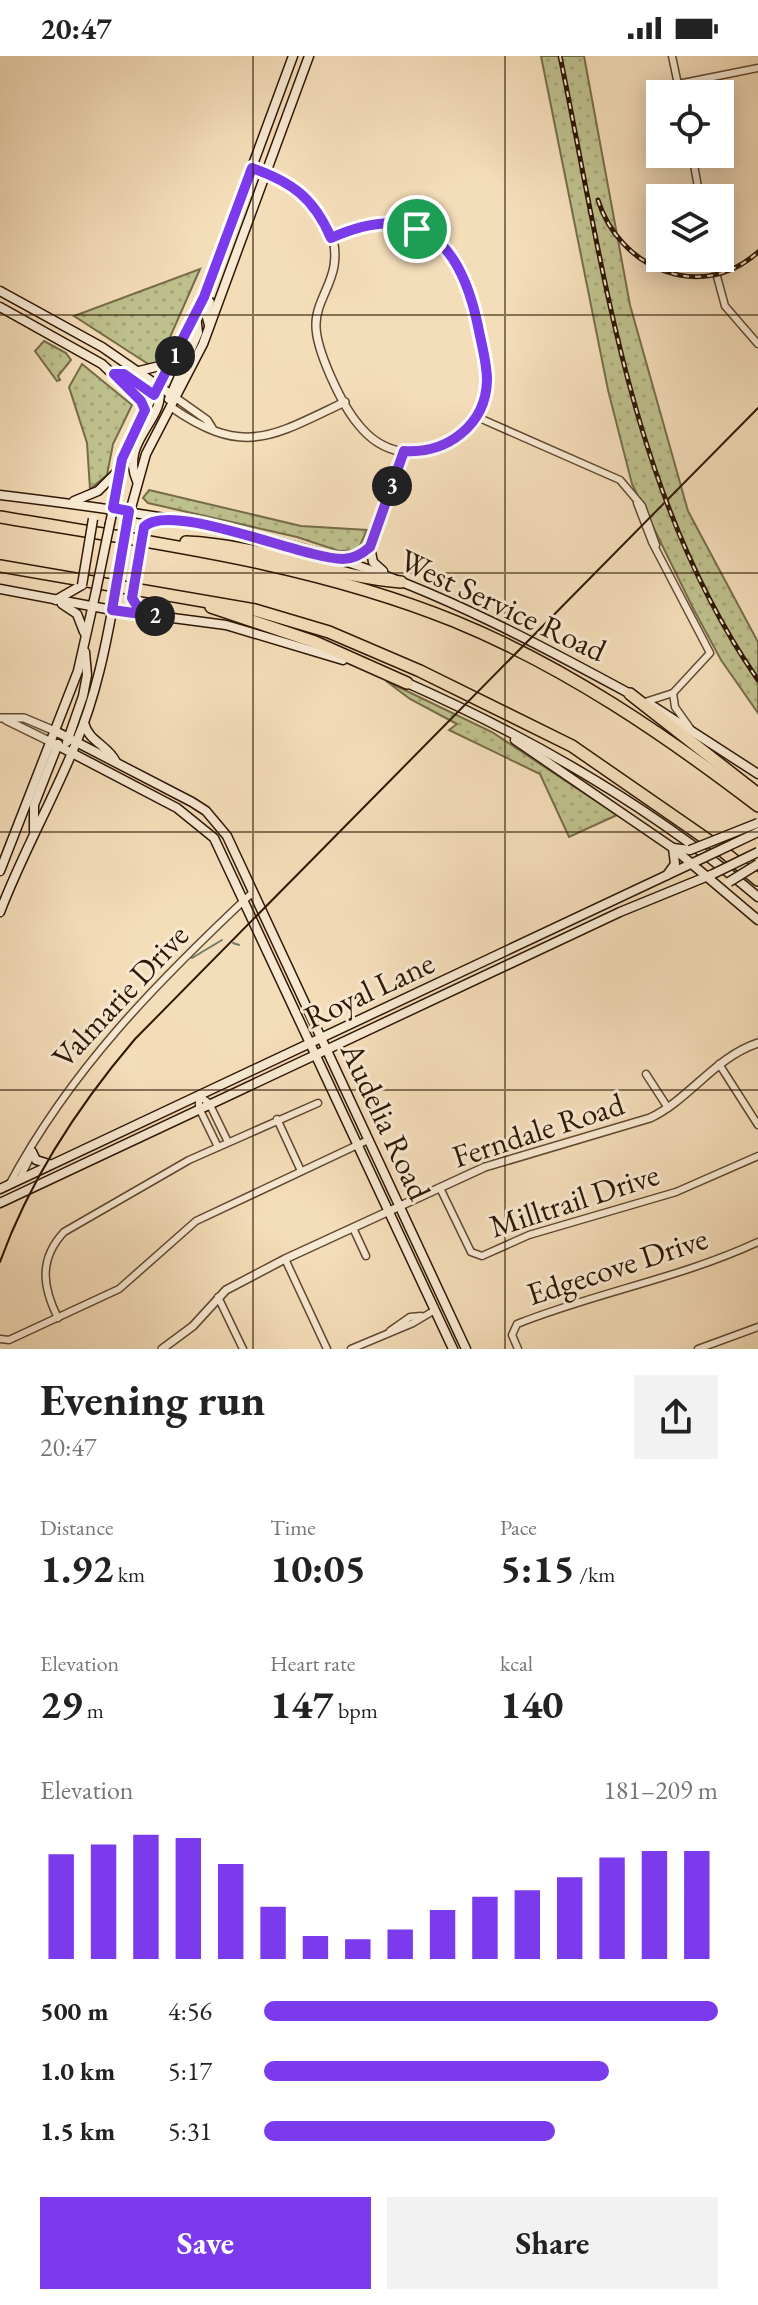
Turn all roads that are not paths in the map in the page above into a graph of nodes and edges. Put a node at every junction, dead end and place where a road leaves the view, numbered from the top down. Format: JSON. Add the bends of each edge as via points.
{"nodes":[{"id":1,"x":293,"y":56,"type":"edge"},
{"id":2,"x":309,"y":56,"type":"edge"},
{"id":3,"x":672,"y":56,"type":"edge"},
{"id":4,"x":758,"y":68,"type":"edge"},
{"id":5,"x":677,"y":80,"type":"edge"},
{"id":6,"x":698,"y":80,"type":"edge"},
{"id":7,"x":252,"y":168,"type":"junction"},
{"id":8,"x":266,"y":173,"type":"junction"},
{"id":9,"x":331,"y":238,"type":"junction"},
{"id":10,"x":716,"y":272,"type":"edge"},
{"id":11,"x":0,"y":291,"type":"edge"},
{"id":12,"x":204,"y":297,"type":"junction"},
{"id":13,"x":0,"y":307,"type":"edge"},
{"id":14,"x":196,"y":314,"type":"junction"},
{"id":15,"x":210,"y":325,"type":"junction"},
{"id":16,"x":87,"y":339,"type":"junction"},
{"id":17,"x":758,"y":344,"type":"edge"},
{"id":18,"x":84,"y":351,"type":"junction"},
{"id":19,"x":172,"y":363,"type":"junction"},
{"id":20,"x":138,"y":372,"type":"junction"},
{"id":21,"x":114,"y":374,"type":"junction"},
{"id":22,"x":159,"y":386,"type":"junction"},
{"id":23,"x":173,"y":396,"type":"junction"},
{"id":24,"x":157,"y":398,"type":"junction"},
{"id":25,"x":345,"y":402,"type":"junction"},
{"id":26,"x":171,"y":407,"type":"junction"},
{"id":27,"x":145,"y":410,"type":"junction"},
{"id":28,"x":477,"y":417,"type":"junction"},
{"id":29,"x":212,"y":428,"type":"junction"},
{"id":30,"x":404,"y":451,"type":"junction"},
{"id":31,"x":119,"y":470,"type":"junction"},
{"id":32,"x":137,"y":482,"type":"junction"},
{"id":33,"x":0,"y":495,"type":"edge"},
{"id":34,"x":74,"y":503,"type":"junction"},
{"id":35,"x":113,"y":508,"type":"junction"},
{"id":36,"x":129,"y":511,"type":"junction"},
{"id":37,"x":0,"y":517,"type":"edge"},
{"id":38,"x":165,"y":518,"type":"junction"},
{"id":39,"x":139,"y":540,"type":"junction"},
{"id":40,"x":370,"y":547,"type":"junction"},
{"id":41,"x":339,"y":559,"type":"junction"},
{"id":42,"x":0,"y":566,"type":"edge"},
{"id":43,"x":401,"y":582,"type":"junction"},
{"id":44,"x":0,"y":589,"type":"edge"},
{"id":45,"x":56,"y":601,"type":"junction"},
{"id":46,"x":200,"y":601,"type":"junction"},
{"id":47,"x":92,"y":607,"type":"junction"},
{"id":48,"x":112,"y":610,"type":"junction"},
{"id":49,"x":156,"y":616,"type":"junction"},
{"id":50,"x":84,"y":641,"type":"junction"},
{"id":51,"x":407,"y":683,"type":"junction"},
{"id":52,"x":673,"y":693,"type":"junction"},
{"id":53,"x":630,"y":694,"type":"junction"},
{"id":54,"x":645,"y":702,"type":"junction"},
{"id":55,"x":0,"y":718,"type":"edge"},
{"id":56,"x":84,"y":723,"type":"junction"},
{"id":57,"x":498,"y":728,"type":"junction"},
{"id":58,"x":691,"y":729,"type":"junction"},
{"id":59,"x":55,"y":731,"type":"junction"},
{"id":60,"x":66,"y":737,"type":"junction"},
{"id":61,"x":77,"y":742,"type":"junction"},
{"id":62,"x":54,"y":745,"type":"junction"},
{"id":63,"x":71,"y":754,"type":"junction"},
{"id":64,"x":116,"y":763,"type":"junction"},
{"id":65,"x":758,"y":774,"type":"edge"},
{"id":66,"x":758,"y":794,"type":"edge"},
{"id":67,"x":758,"y":806,"type":"edge"},
{"id":68,"x":758,"y":823,"type":"edge"},
{"id":69,"x":34,"y":831,"type":"junction"},
{"id":70,"x":758,"y":832,"type":"edge"},
{"id":71,"x":673,"y":848,"type":"junction"},
{"id":72,"x":758,"y":852,"type":"edge"},
{"id":73,"x":695,"y":862,"type":"junction"},
{"id":74,"x":758,"y":864,"type":"edge"},
{"id":75,"x":0,"y":871,"type":"edge"},
{"id":76,"x":710,"y":875,"type":"junction"},
{"id":77,"x":667,"y":876,"type":"junction"},
{"id":78,"x":758,"y":880,"type":"edge"},
{"id":79,"x":255,"y":891,"type":"junction"},
{"id":80,"x":725,"y":892,"type":"junction"},
{"id":81,"x":758,"y":897,"type":"edge"},
{"id":82,"x":245,"y":900,"type":"junction"},
{"id":83,"x":609,"y":904,"type":"junction"},
{"id":84,"x":0,"y":912,"type":"edge"},
{"id":85,"x":614,"y":915,"type":"junction"},
{"id":86,"x":758,"y":920,"type":"edge"},
{"id":87,"x":275,"y":935,"type":"junction"},
{"id":88,"x":263,"y":939,"type":"junction"},
{"id":89,"x":444,"y":981,"type":"junction"},
{"id":90,"x":449,"y":991,"type":"junction"},
{"id":91,"x":408,"y":998,"type":"junction"},
{"id":92,"x":414,"y":1007,"type":"junction"},
{"id":93,"x":322,"y":1038,"type":"junction"},
{"id":94,"x":312,"y":1043,"type":"junction"},
{"id":95,"x":758,"y":1043,"type":"edge"},
{"id":96,"x":326,"y":1048,"type":"junction"},
{"id":97,"x":316,"y":1053,"type":"junction"},
{"id":98,"x":719,"y":1064,"type":"junction"},
{"id":99,"x":646,"y":1074,"type":"dead end"},
{"id":100,"x":199,"y":1096,"type":"junction"},
{"id":101,"x":209,"y":1103,"type":"junction"},
{"id":102,"x":318,"y":1103,"type":"dead end"},
{"id":103,"x":199,"y":1108,"type":"junction"},
{"id":104,"x":668,"y":1108,"type":"junction"},
{"id":105,"x":277,"y":1119,"type":"junction"},
{"id":106,"x":758,"y":1125,"type":"edge"},
{"id":107,"x":368,"y":1140,"type":"junction"},
{"id":108,"x":228,"y":1142,"type":"junction"},
{"id":109,"x":358,"y":1144,"type":"junction"},
{"id":110,"x":218,"y":1147,"type":"junction"},
{"id":111,"x":33,"y":1148,"type":"junction"},
{"id":112,"x":758,"y":1156,"type":"edge"},
{"id":113,"x":65,"y":1158,"type":"junction"},
{"id":114,"x":301,"y":1171,"type":"junction"},
{"id":115,"x":19,"y":1180,"type":"junction"},
{"id":116,"x":4,"y":1187,"type":"edge"},
{"id":117,"x":440,"y":1188,"type":"junction"},
{"id":118,"x":0,"y":1195,"type":"edge"},
{"id":119,"x":0,"y":1203,"type":"edge"},
{"id":120,"x":399,"y":1207,"type":"junction"},
{"id":121,"x":390,"y":1212,"type":"junction"},
{"id":122,"x":353,"y":1228,"type":"junction"},
{"id":123,"x":758,"y":1242,"type":"edge"},
{"id":124,"x":366,"y":1256,"type":"dead end"},
{"id":125,"x":285,"y":1259,"type":"junction"},
{"id":126,"x":218,"y":1297,"type":"junction"},
{"id":127,"x":435,"y":1310,"type":"junction"},
{"id":128,"x":58,"y":1318,"type":"junction"},
{"id":129,"x":758,"y":1327,"type":"edge"},
{"id":130,"x":0,"y":1339,"type":"edge"},
{"id":131,"x":162,"y":1349,"type":"edge"},
{"id":132,"x":243,"y":1349,"type":"edge"},
{"id":133,"x":327,"y":1349,"type":"edge"},
{"id":134,"x":351,"y":1349,"type":"edge"},
{"id":135,"x":453,"y":1349,"type":"edge"},
{"id":136,"x":466,"y":1349,"type":"edge"},
{"id":137,"x":518,"y":1349,"type":"edge"},
{"id":138,"x":698,"y":1349,"type":"edge"}],
"edges":[{"from":1,"to":7,"type":"main road"},
{"from":2,"to":8,"type":"main road"},
{"from":3,"to":5,"type":"street"},
{"from":4,"to":6,"type":"street"},
{"from":7,"to":8,"type":"street"},
{"from":7,"to":12,"type":"main road"},
{"from":8,"to":9,"type":"street","via":[[306,196]]},
{"from":8,"to":15,"type":"main road"},
{"from":9,"to":25,"type":"street","via":[[334,267],[316,327]]},
{"from":9,"to":28,"type":"street","via":[[364,225],[393,223],[425,233],[454,258],[470,290],[487,370],[486,394]]},
{"from":10,"to":17,"type":"street","via":[[725,306]]},
{"from":11,"to":16,"type":"main road"},
{"from":12,"to":14,"type":"main road"},
{"from":12,"to":15,"type":"main road","via":[[210,302]]},
{"from":13,"to":18,"type":"main road"},
{"from":14,"to":19,"type":"main road"},
{"from":14,"to":23,"type":"main road","via":[[198,333]]},
{"from":15,"to":23,"type":"main road"},
{"from":16,"to":18,"type":"main road"},
{"from":16,"to":20,"type":"main road"},
{"from":18,"to":21,"type":"main road"},
{"from":19,"to":20,"type":"main road"},
{"from":19,"to":22,"type":"main road"},
{"from":20,"to":22,"type":"main road"},
{"from":21,"to":24,"type":"main road","via":[[124,374]]},
{"from":21,"to":27,"type":"main road"},
{"from":22,"to":23,"type":"main road"},
{"from":22,"to":24,"type":"main road"},
{"from":23,"to":26,"type":"main road"},
{"from":23,"to":29,"type":"street"},
{"from":24,"to":26,"type":"main road"},
{"from":24,"to":27,"type":"main road"},
{"from":24,"to":32,"type":"main road","via":[[135,448],[132,468]]},
{"from":25,"to":29,"type":"street","via":[[268,437],[239,438]]},
{"from":25,"to":30,"type":"street","via":[[366,434]]},
{"from":26,"to":29,"type":"street"},
{"from":26,"to":32,"type":"main road"},
{"from":27,"to":31,"type":"main road"},
{"from":28,"to":30,"type":"street","via":[[464,433],[439,448]]},
{"from":28,"to":52,"type":"street","via":[[610,474],[642,506],[654,544],[710,653]]},
{"from":30,"to":40,"type":"street"},
{"from":31,"to":34,"type":"main road"},
{"from":31,"to":35,"type":"main road"},
{"from":32,"to":36,"type":"main road"},
{"from":33,"to":34,"type":"main road","name":"West Service Road"},
{"from":34,"to":35,"type":"main road","name":"West Service Road"},
{"from":34,"to":45,"type":"main road","bridge":true,"via":[[93,519],[82,585]]},
{"from":35,"to":36,"type":"main road","name":"West Service Road"},
{"from":35,"to":47,"type":"main road","bridge":true},
{"from":36,"to":38,"type":"main road","name":"West Service Road"},
{"from":36,"to":48,"type":"main road","bridge":true},
{"from":37,"to":39,"type":"highway"},
{"from":38,"to":41,"type":"main road","name":"West Service Road"},
{"from":38,"to":49,"type":"main road","bridge":true,"via":[[144,527],[132,598]]},
{"from":39,"to":43,"type":"highway","via":[[227,543],[373,580]]},
{"from":39,"to":67,"type":"highway","via":[[286,568],[453,621],[620,709]]},
{"from":40,"to":41,"type":"main road","via":[[353,558]]},
{"from":40,"to":43,"type":"main road","via":[[378,568]]},
{"from":41,"to":43,"type":"main road","name":"West Service Road"},
{"from":42,"to":46,"type":"highway"},
{"from":43,"to":53,"type":"main road","name":"West Service Road","via":[[519,635]]},
{"from":44,"to":45,"type":"main road"},
{"from":45,"to":47,"type":"main road"},
{"from":45,"to":50,"type":"main road","via":[[77,614]]},
{"from":46,"to":51,"type":"highway","via":[[315,642]]},
{"from":46,"to":78,"type":"highway","via":[[255,610],[329,632],[536,727],[621,777]]},
{"from":47,"to":48,"type":"main road"},
{"from":47,"to":50,"type":"main road"},
{"from":48,"to":49,"type":"main road"},
{"from":48,"to":56,"type":"main road"},
{"from":49,"to":51,"type":"main road","via":[[271,636]]},
{"from":50,"to":59,"type":"main road"},
{"from":50,"to":60,"type":"main road","via":[[87,675]]},
{"from":51,"to":57,"type":"main road"},
{"from":52,"to":54,"type":"street"},
{"from":52,"to":58,"type":"street","via":[[675,707]]},
{"from":53,"to":54,"type":"main road","name":"West Service Road"},
{"from":53,"to":66,"type":"highway"},
{"from":54,"to":58,"type":"main road","name":"West Service Road"},
{"from":55,"to":59,"type":"street","via":[[24,718]]},
{"from":55,"to":62,"type":"street"},
{"from":56,"to":61,"type":"main road"},
{"from":56,"to":64,"type":"main road"},
{"from":57,"to":71,"type":"main road"},
{"from":57,"to":81,"type":"main road","via":[[571,764],[658,819]]},
{"from":58,"to":65,"type":"main road","name":"West Service Road"},
{"from":59,"to":60,"type":"main road","name":"Audelia Road"},
{"from":59,"to":62,"type":"main road"},
{"from":60,"to":61,"type":"main road","name":"Audelia Road"},
{"from":60,"to":63,"type":"main road"},
{"from":61,"to":63,"type":"main road"},
{"from":61,"to":64,"type":"main road","name":"Audelia Road"},
{"from":62,"to":63,"type":"main road","name":"Audelia Road"},
{"from":62,"to":69,"type":"main road","via":[[34,805]]},
{"from":62,"to":75,"type":"main road"},
{"from":63,"to":69,"type":"main road"},
{"from":63,"to":82,"type":"main road","name":"Audelia Road","via":[[153,794],[207,829]]},
{"from":64,"to":79,"type":"main road","name":"Audelia Road","via":[[206,811],[236,849]]},
{"from":68,"to":71,"type":"main road","bridge":true,"via":[[690,850]]},
{"from":69,"to":84,"type":"main road"},
{"from":70,"to":73,"type":"main road","name":"Royal Lane","bridge":true},
{"from":71,"to":73,"type":"main road"},
{"from":71,"to":77,"type":"main road","via":[[675,864]]},
{"from":72,"to":76,"type":"main road","name":"Royal Lane","bridge":true},
{"from":73,"to":76,"type":"main road"},
{"from":73,"to":77,"type":"main road","name":"Royal Lane"},
{"from":74,"to":80,"type":"main road","bridge":true,"via":[[729,882]]},
{"from":76,"to":80,"type":"main road"},
{"from":76,"to":85,"type":"main road","name":"Royal Lane"},
{"from":77,"to":83,"type":"main road","name":"Royal Lane"},
{"from":79,"to":82,"type":"street","name":"Valmarie Drive"},
{"from":79,"to":87,"type":"main road","name":"Audelia Road"},
{"from":80,"to":86,"type":"main road"},
{"from":82,"to":88,"type":"main road","name":"Audelia Road"},
{"from":82,"to":111,"type":"street","name":"Valmarie Drive","via":[[86,1063]]},
{"from":83,"to":85,"type":"main road"},
{"from":83,"to":89,"type":"main road","name":"Royal Lane"},
{"from":85,"to":90,"type":"main road","name":"Royal Lane"},
{"from":87,"to":88,"type":"main road"},
{"from":87,"to":93,"type":"main road","name":"Audelia Road"},
{"from":88,"to":94,"type":"main road","name":"Audelia Road"},
{"from":89,"to":90,"type":"main road"},
{"from":89,"to":91,"type":"main road","name":"Royal Lane"},
{"from":90,"to":92,"type":"main road","name":"Royal Lane"},
{"from":91,"to":92,"type":"main road"},
{"from":91,"to":93,"type":"main road","name":"Royal Lane"},
{"from":92,"to":96,"type":"main road","name":"Royal Lane"},
{"from":93,"to":94,"type":"main road","name":"Royal Lane"},
{"from":93,"to":96,"type":"main road","name":"Audelia Road"},
{"from":94,"to":97,"type":"main road","name":"Audelia Road"},
{"from":94,"to":100,"type":"main road","name":"Royal Lane"},
{"from":95,"to":98,"type":"street","name":"Ferndale Road"},
{"from":96,"to":97,"type":"main road","name":"Royal Lane"},
{"from":96,"to":107,"type":"main road","name":"Audelia Road"},
{"from":97,"to":101,"type":"main road","name":"Royal Lane"},
{"from":97,"to":109,"type":"main road","name":"Audelia Road"},
{"from":98,"to":104,"type":"street","name":"Ferndale Road"},
{"from":98,"to":106,"type":"street"},
{"from":99,"to":104,"type":"street"},
{"from":100,"to":101,"type":"street"},
{"from":100,"to":103,"type":"street"},
{"from":100,"to":113,"type":"main road","name":"Royal Lane"},
{"from":101,"to":103,"type":"main road","name":"Royal Lane"},
{"from":101,"to":108,"type":"street"},
{"from":102,"to":105,"type":"street"},
{"from":103,"to":110,"type":"street"},
{"from":103,"to":119,"type":"main road","name":"Royal Lane"},
{"from":104,"to":117,"type":"street","name":"Ferndale Road","via":[[639,1122],[496,1163]]},
{"from":105,"to":108,"type":"street"},
{"from":105,"to":114,"type":"street"},
{"from":107,"to":109,"type":"street"},
{"from":107,"to":120,"type":"main road","name":"Audelia Road"},
{"from":108,"to":110,"type":"street"},
{"from":109,"to":114,"type":"street"},
{"from":109,"to":121,"type":"main road","name":"Audelia Road"},
{"from":110,"to":128,"type":"street","via":[[64,1232],[43,1282]]},
{"from":111,"to":113,"type":"main road","via":[[36,1160],[45,1164]]},
{"from":111,"to":115,"type":"street","name":"Valmarie Drive"},
{"from":111,"to":116,"type":"street","name":"Valmarie Drive"},
{"from":112,"to":117,"type":"street","name":"Milltrail Drive","via":[[676,1192],[529,1235],[482,1256],[471,1252]]},
{"from":113,"to":115,"type":"main road","name":"Royal Lane"},
{"from":114,"to":128,"type":"street","via":[[196,1221],[119,1289]]},
{"from":115,"to":116,"type":"main road","name":"Royal Lane"},
{"from":115,"to":118,"type":"main road"},
{"from":117,"to":120,"type":"street","name":"Ferndale Road"},
{"from":120,"to":121,"type":"street","name":"Ferndale Road"},
{"from":120,"to":136,"type":"main road","name":"Audelia Road"},
{"from":121,"to":122,"type":"street","name":"Ferndale Road"},
{"from":121,"to":127,"type":"main road","name":"Audelia Road"},
{"from":122,"to":124,"type":"street"},
{"from":122,"to":125,"type":"street","name":"Ferndale Road"},
{"from":123,"to":137,"type":"street","name":"Edgecove Drive","via":[[688,1272],[517,1324],[512,1330]]},
{"from":125,"to":126,"type":"street","name":"Ferndale Road"},
{"from":125,"to":133,"type":"street"},
{"from":126,"to":131,"type":"street","name":"Ferndale Road","via":[[193,1326]]},
{"from":126,"to":132,"type":"street"},
{"from":127,"to":134,"type":"street"},
{"from":127,"to":135,"type":"main road","name":"Audelia Road"},
{"from":128,"to":130,"type":"street","via":[[9,1340]]},
{"from":129,"to":138,"type":"street"}]}
